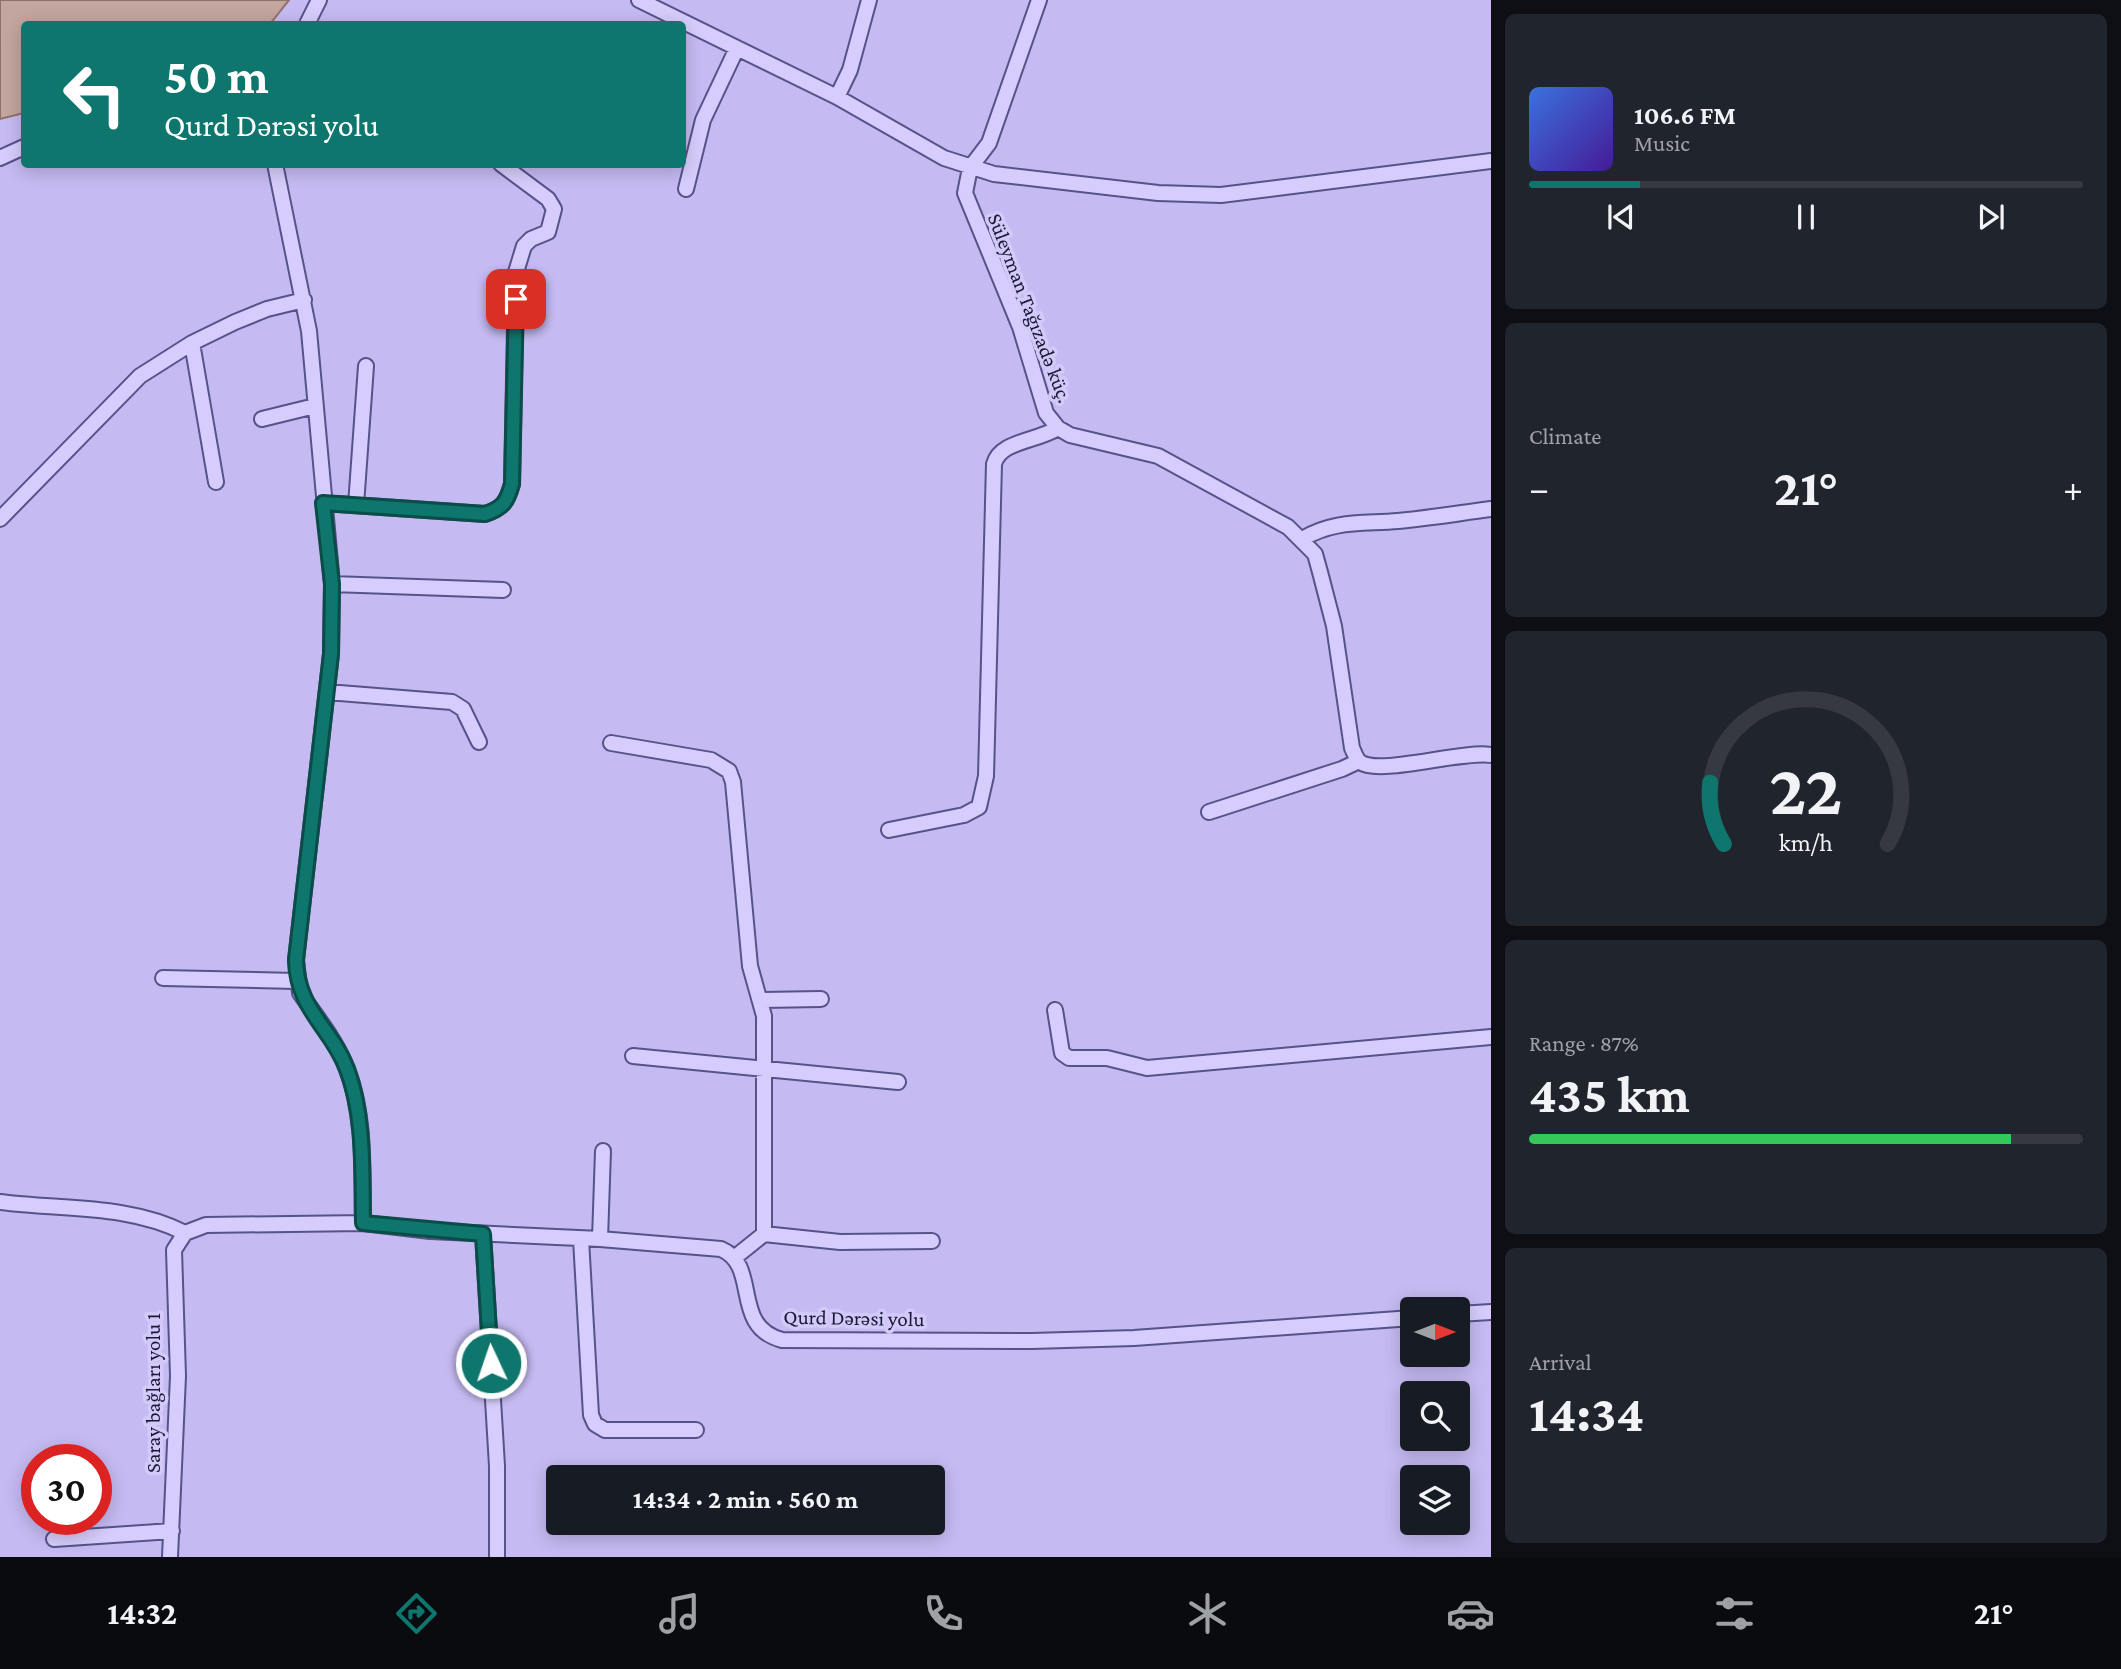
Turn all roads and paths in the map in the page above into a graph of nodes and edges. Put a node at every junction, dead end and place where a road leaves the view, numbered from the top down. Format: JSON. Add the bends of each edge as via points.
{"nodes":[{"id":1,"x":318,"y":0,"type":"edge"},
{"id":2,"x":639,"y":0,"type":"edge"},
{"id":3,"x":869,"y":0,"type":"edge"},
{"id":4,"x":1038,"y":0,"type":"edge"},
{"id":5,"x":308,"y":21,"type":"edge"},
{"id":6,"x":682,"y":21,"type":"edge"},
{"id":7,"x":686,"y":23,"type":"edge"},
{"id":8,"x":737,"y":48,"type":"junction"},
{"id":9,"x":837,"y":97,"type":"junction"},
{"id":10,"x":21,"y":148,"type":"edge"},
{"id":11,"x":0,"y":158,"type":"edge"},
{"id":12,"x":1491,"y":162,"type":"edge"},
{"id":13,"x":276,"y":168,"type":"edge"},
{"id":14,"x":507,"y":168,"type":"edge"},
{"id":15,"x":970,"y":168,"type":"junction"},
{"id":16,"x":686,"y":190,"type":"dead end"},
{"id":17,"x":304,"y":300,"type":"junction"},
{"id":18,"x":192,"y":343,"type":"junction"},
{"id":19,"x":366,"y":366,"type":"dead end"},
{"id":20,"x":315,"y":406,"type":"junction"},
{"id":21,"x":262,"y":419,"type":"dead end"},
{"id":22,"x":1058,"y":428,"type":"junction"},
{"id":23,"x":216,"y":482,"type":"dead end"},
{"id":24,"x":323,"y":503,"type":"junction"},
{"id":25,"x":356,"y":505,"type":"junction"},
{"id":26,"x":1491,"y":509,"type":"edge"},
{"id":27,"x":0,"y":519,"type":"edge"},
{"id":28,"x":1302,"y":540,"type":"junction"},
{"id":29,"x":332,"y":584,"type":"junction"},
{"id":30,"x":503,"y":590,"type":"dead end"},
{"id":31,"x":327,"y":692,"type":"junction"},
{"id":32,"x":479,"y":741,"type":"dead end"},
{"id":33,"x":611,"y":743,"type":"dead end"},
{"id":34,"x":1491,"y":755,"type":"edge"},
{"id":35,"x":1359,"y":761,"type":"junction"},
{"id":36,"x":1209,"y":812,"type":"dead end"},
{"id":37,"x":889,"y":830,"type":"dead end"},
{"id":38,"x":163,"y":978,"type":"dead end"},
{"id":39,"x":296,"y":981,"type":"junction"},
{"id":40,"x":821,"y":999,"type":"dead end"},
{"id":41,"x":762,"y":1000,"type":"junction"},
{"id":42,"x":1055,"y":1010,"type":"dead end"},
{"id":43,"x":1491,"y":1037,"type":"edge"},
{"id":44,"x":634,"y":1056,"type":"dead end"},
{"id":45,"x":763,"y":1071,"type":"junction"},
{"id":46,"x":898,"y":1082,"type":"dead end"},
{"id":47,"x":603,"y":1151,"type":"dead end"},
{"id":48,"x":0,"y":1202,"type":"edge"},
{"id":49,"x":363,"y":1223,"type":"junction"},
{"id":50,"x":185,"y":1233,"type":"junction"},
{"id":51,"x":483,"y":1234,"type":"junction"},
{"id":52,"x":764,"y":1234,"type":"junction"},
{"id":53,"x":581,"y":1239,"type":"junction"},
{"id":54,"x":600,"y":1239,"type":"junction"},
{"id":55,"x":932,"y":1241,"type":"dead end"},
{"id":56,"x":734,"y":1258,"type":"junction"},
{"id":57,"x":1491,"y":1312,"type":"edge"},
{"id":58,"x":1470,"y":1313,"type":"edge"},
{"id":59,"x":1400,"y":1319,"type":"edge"},
{"id":60,"x":696,"y":1430,"type":"dead end"},
{"id":61,"x":172,"y":1531,"type":"junction"},
{"id":62,"x":54,"y":1539,"type":"dead end"},
{"id":63,"x":170,"y":1557,"type":"edge"},
{"id":64,"x":497,"y":1557,"type":"edge"}],
"edges":[{"from":1,"to":5,"type":"street"},
{"from":2,"to":6,"type":"street"},
{"from":3,"to":9,"type":"street","via":[[850,70]]},
{"from":4,"to":15,"type":"street","via":[[989,143]]},
{"from":7,"to":8,"type":"street"},
{"from":8,"to":9,"type":"street"},
{"from":8,"to":16,"type":"street","via":[[703,120]]},
{"from":9,"to":15,"type":"street"},
{"from":10,"to":11,"type":"street"},
{"from":12,"to":15,"type":"street","via":[[1221,194],[1158,193]]},
{"from":13,"to":17,"type":"street"},
{"from":14,"to":25,"type":"street","via":[[548,198],[554,209],[548,232],[524,246],[516,272],[512,484],[507,501],[485,514]]},
{"from":15,"to":22,"type":"street","name":"Süleyman Tağızadə küç.","via":[[965,182],[970,209],[1020,327],[1046,412]]},
{"from":17,"to":18,"type":"street","via":[[267,309]]},
{"from":17,"to":20,"type":"street"},
{"from":18,"to":23,"type":"street"},
{"from":18,"to":27,"type":"street","via":[[122,390]]},
{"from":19,"to":25,"type":"street"},
{"from":20,"to":21,"type":"street"},
{"from":20,"to":24,"type":"street"},
{"from":22,"to":28,"type":"street","name":"Süleyman Tağızadə küç.","via":[[1070,435],[1158,456],[1289,527]]},
{"from":22,"to":37,"type":"street","via":[[1043,437],[1004,447],[994,464],[986,776],[979,807],[964,815]]},
{"from":24,"to":25,"type":"street"},
{"from":24,"to":29,"type":"street"},
{"from":26,"to":28,"type":"street","via":[[1336,524]]},
{"from":28,"to":35,"type":"street","name":"Süleyman Tağızadə küç.","via":[[1315,554],[1324,586],[1352,748]]},
{"from":29,"to":30,"type":"street"},
{"from":29,"to":31,"type":"street"},
{"from":31,"to":32,"type":"street","via":[[452,702],[463,709]]},
{"from":31,"to":39,"type":"street"},
{"from":33,"to":41,"type":"street","via":[[711,760],[729,771],[750,966]]},
{"from":34,"to":35,"type":"street","via":[[1390,766],[1368,766]]},
{"from":35,"to":36,"type":"street"},
{"from":38,"to":39,"type":"street"},
{"from":39,"to":49,"type":"street","via":[[349,1074],[361,1149]]},
{"from":40,"to":41,"type":"street"},
{"from":41,"to":45,"type":"street"},
{"from":42,"to":43,"type":"street","via":[[1062,1053],[1069,1058],[1107,1058],[1147,1068]]},
{"from":44,"to":45,"type":"street"},
{"from":45,"to":46,"type":"street"},
{"from":45,"to":52,"type":"street"},
{"from":47,"to":54,"type":"street"},
{"from":48,"to":50,"type":"street","via":[[151,1219]]},
{"from":49,"to":50,"type":"street","via":[[223,1223]]},
{"from":49,"to":51,"type":"street"},
{"from":50,"to":61,"type":"street","name":"Saray bağları yolu 1","via":[[174,1250],[178,1376]]},
{"from":51,"to":53,"type":"street"},
{"from":51,"to":64,"type":"street","via":[[497,1466]]},
{"from":52,"to":55,"type":"street","via":[[853,1242]]},
{"from":52,"to":56,"type":"street"},
{"from":53,"to":54,"type":"street"},
{"from":53,"to":60,"type":"street","via":[[595,1424],[605,1430]]},
{"from":54,"to":56,"type":"street","via":[[721,1249]]},
{"from":56,"to":59,"type":"street","name":"Qurd Dərəsi yolu","via":[[753,1319],[769,1336],[782,1340],[1096,1339]]},
{"from":57,"to":58,"type":"street"},
{"from":61,"to":62,"type":"street"},
{"from":61,"to":63,"type":"street","name":"Saray bağları yolu 1"}]}
